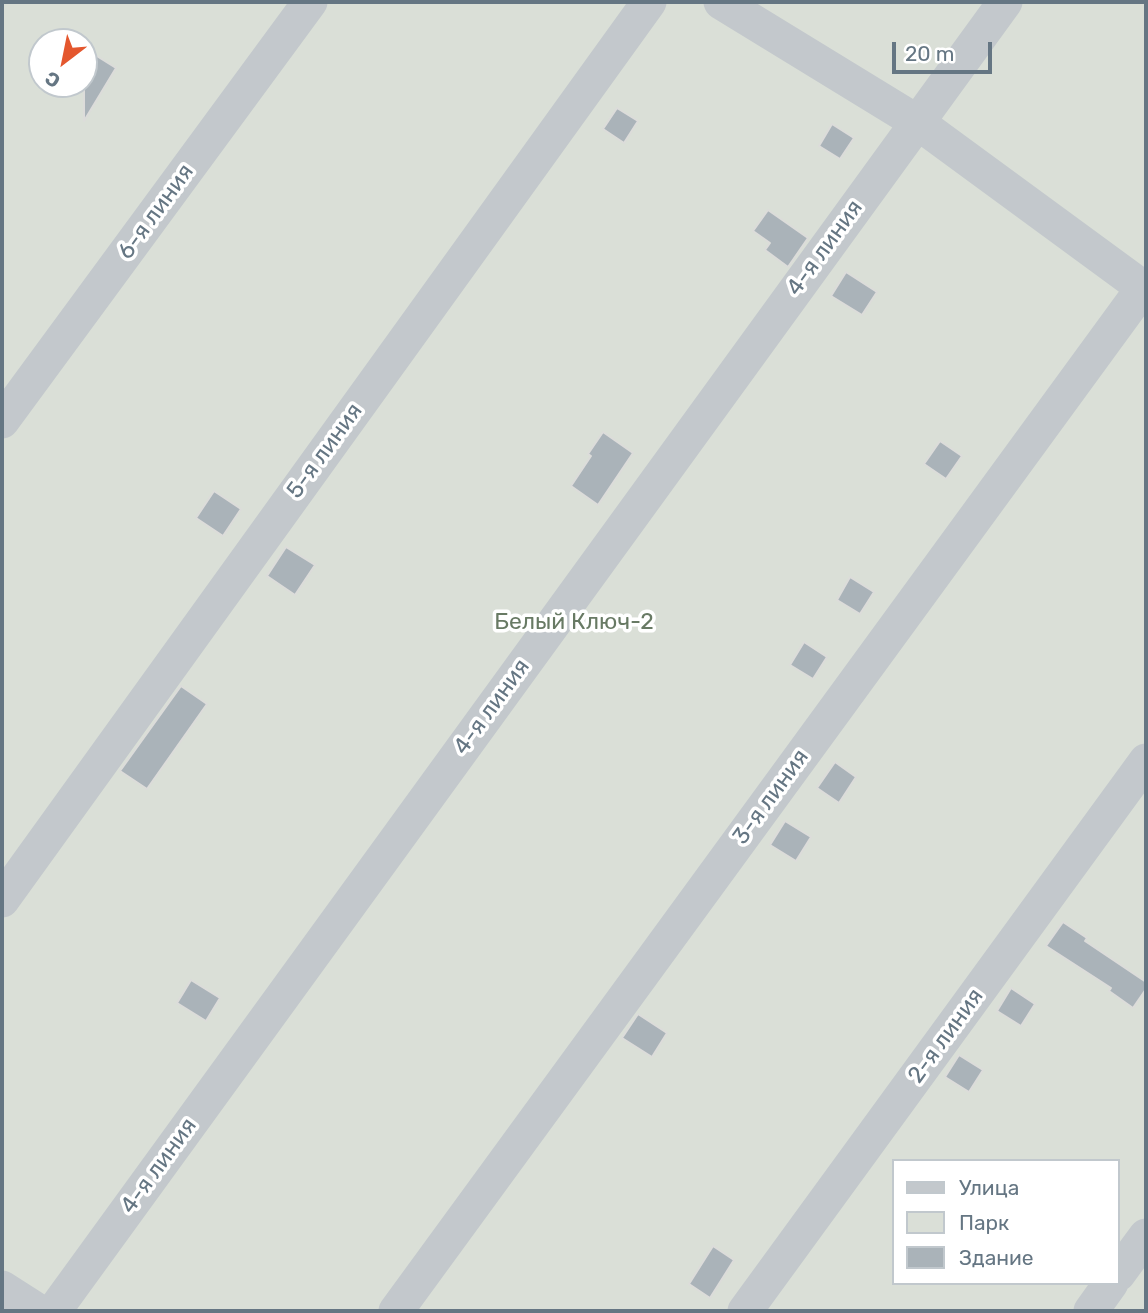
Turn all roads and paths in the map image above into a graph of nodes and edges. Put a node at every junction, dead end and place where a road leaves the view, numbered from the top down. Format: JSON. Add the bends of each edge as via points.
{"nodes":[{"id":1,"x":310,"y":2,"type":"edge"},
{"id":2,"x":649,"y":2,"type":"edge"},
{"id":3,"x":721,"y":2,"type":"edge"},
{"id":4,"x":1005,"y":2,"type":"edge"},
{"id":5,"x":917,"y":122,"type":"junction"},
{"id":6,"x":1145,"y":287,"type":"edge"},
{"id":7,"x":2,"y":421,"type":"edge"},
{"id":8,"x":1146,"y":761,"type":"edge"},
{"id":9,"x":2,"y":900,"type":"edge"},
{"id":10,"x":1146,"y":1236,"type":"edge"},
{"id":11,"x":1120,"y":1271,"type":"edge"},
{"id":12,"x":1110,"y":1285,"type":"edge"},
{"id":13,"x":2,"y":1288,"type":"edge"},
{"id":14,"x":38,"y":1311,"type":"edge"},
{"id":15,"x":54,"y":1311,"type":"edge"},
{"id":16,"x":397,"y":1311,"type":"edge"},
{"id":17,"x":745,"y":1311,"type":"edge"},
{"id":18,"x":1091,"y":1311,"type":"edge"}],
"edges":[{"from":1,"to":7,"type":"street","name":"6-я линия"},
{"from":2,"to":9,"type":"street","name":"5-я линия"},
{"from":3,"to":5,"type":"street"},
{"from":4,"to":5,"type":"street","name":"4-я линия"},
{"from":5,"to":6,"type":"street"},
{"from":5,"to":15,"type":"street","name":"4-я линия"},
{"from":6,"to":16,"type":"street","name":"3-я линия"},
{"from":8,"to":17,"type":"street","name":"2-я линия"},
{"from":10,"to":11,"type":"street"},
{"from":12,"to":18,"type":"street"},
{"from":13,"to":14,"type":"street"}]}
